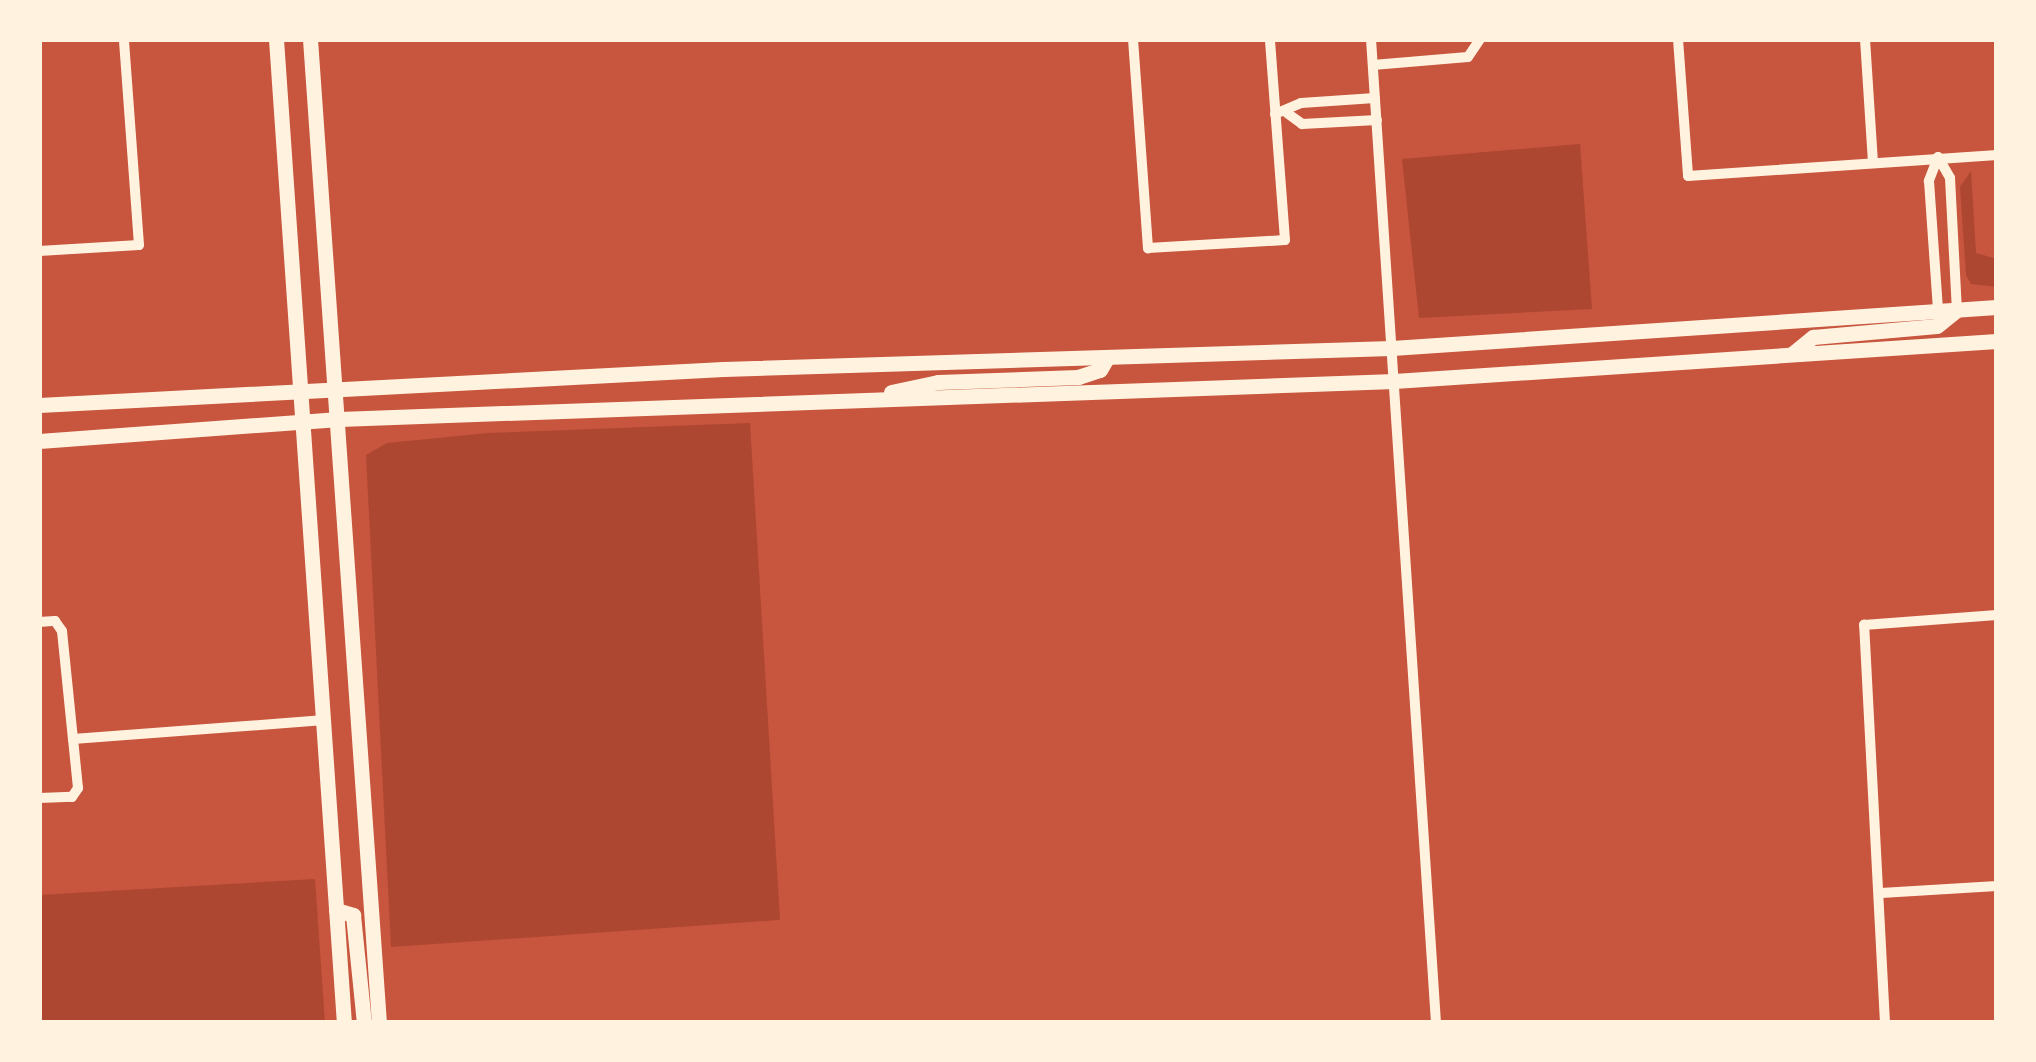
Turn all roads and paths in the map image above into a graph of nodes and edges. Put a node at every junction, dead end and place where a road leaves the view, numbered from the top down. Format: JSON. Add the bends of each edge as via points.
{"nodes":[{"id":1,"x":124,"y":39,"type":"edge"},
{"id":2,"x":276,"y":39,"type":"edge"},
{"id":3,"x":310,"y":39,"type":"edge"},
{"id":4,"x":1133,"y":39,"type":"edge"},
{"id":5,"x":1270,"y":39,"type":"edge"},
{"id":6,"x":1371,"y":39,"type":"edge"},
{"id":7,"x":1678,"y":39,"type":"edge"},
{"id":8,"x":1865,"y":39,"type":"edge"},
{"id":9,"x":1479,"y":45,"type":"edge"},
{"id":10,"x":1373,"y":65,"type":"junction"},
{"id":11,"x":1375,"y":98,"type":"junction"},
{"id":12,"x":1315,"y":102,"type":"junction"},
{"id":13,"x":1281,"y":114,"type":"junction"},
{"id":14,"x":1377,"y":119,"type":"junction"},
{"id":15,"x":1317,"y":123,"type":"junction"},
{"id":16,"x":1997,"y":155,"type":"edge"},
{"id":17,"x":1938,"y":157,"type":"junction"},
{"id":18,"x":1873,"y":163,"type":"junction"},
{"id":19,"x":39,"y":251,"type":"edge"},
{"id":20,"x":1997,"y":307,"type":"edge"},
{"id":21,"x":1957,"y":310,"type":"junction"},
{"id":22,"x":1938,"y":311,"type":"junction"},
{"id":23,"x":1997,"y":341,"type":"edge"},
{"id":24,"x":1392,"y":348,"type":"junction"},
{"id":25,"x":1791,"y":354,"type":"junction"},
{"id":26,"x":1107,"y":358,"type":"junction"},
{"id":27,"x":1394,"y":381,"type":"junction"},
{"id":28,"x":336,"y":386,"type":"junction"},
{"id":29,"x":300,"y":388,"type":"junction"},
{"id":30,"x":853,"y":400,"type":"junction"},
{"id":31,"x":39,"y":405,"type":"edge"},
{"id":32,"x":339,"y":419,"type":"junction"},
{"id":33,"x":303,"y":422,"type":"junction"},
{"id":34,"x":39,"y":441,"type":"edge"},
{"id":35,"x":1997,"y":615,"type":"edge"},
{"id":36,"x":39,"y":622,"type":"edge"},
{"id":37,"x":324,"y":720,"type":"junction"},
{"id":38,"x":74,"y":739,"type":"junction"},
{"id":39,"x":39,"y":798,"type":"edge"},
{"id":40,"x":1997,"y":886,"type":"edge"},
{"id":41,"x":1881,"y":893,"type":"junction"},
{"id":42,"x":337,"y":910,"type":"junction"},
{"id":43,"x":344,"y":1023,"type":"edge"},
{"id":44,"x":364,"y":1023,"type":"edge"},
{"id":45,"x":379,"y":1023,"type":"edge"},
{"id":46,"x":1436,"y":1023,"type":"edge"},
{"id":47,"x":1886,"y":1023,"type":"edge"}],
"edges":[{"from":1,"to":19,"type":"street","via":[[139,245]]},
{"from":2,"to":29,"type":"main road"},
{"from":3,"to":28,"type":"main road"},
{"from":4,"to":13,"type":"street","via":[[1148,248],[1285,240]]},
{"from":5,"to":13,"type":"street"},
{"from":6,"to":10,"type":"street"},
{"from":7,"to":18,"type":"street","via":[[1688,176]]},
{"from":8,"to":18,"type":"street"},
{"from":9,"to":10,"type":"street"},
{"from":10,"to":11,"type":"street"},
{"from":11,"to":12,"type":"street"},
{"from":11,"to":14,"type":"street"},
{"from":12,"to":13,"type":"street"},
{"from":12,"to":15,"type":"street"},
{"from":13,"to":15,"type":"street"},
{"from":14,"to":15,"type":"street"},
{"from":14,"to":24,"type":"street"},
{"from":16,"to":17,"type":"street"},
{"from":17,"to":18,"type":"street"},
{"from":17,"to":21,"type":"street","via":[[1950,178]]},
{"from":17,"to":22,"type":"street","via":[[1929,181]]},
{"from":20,"to":21,"type":"main road"},
{"from":21,"to":22,"type":"main road"},
{"from":21,"to":25,"type":"main road","via":[[1937,326],[1813,337]]},
{"from":22,"to":24,"type":"main road"},
{"from":23,"to":25,"type":"main road"},
{"from":24,"to":26,"type":"main road"},
{"from":24,"to":27,"type":"street"},
{"from":25,"to":27,"type":"main road"},
{"from":26,"to":28,"type":"main road"},
{"from":26,"to":30,"type":"main road","via":[[1100,370],[1078,377],[938,382]]},
{"from":27,"to":30,"type":"main road"},
{"from":27,"to":46,"type":"street"},
{"from":28,"to":29,"type":"main road"},
{"from":28,"to":32,"type":"main road"},
{"from":29,"to":31,"type":"main road"},
{"from":29,"to":33,"type":"main road"},
{"from":30,"to":32,"type":"main road"},
{"from":32,"to":33,"type":"main road"},
{"from":32,"to":45,"type":"main road"},
{"from":33,"to":34,"type":"main road"},
{"from":33,"to":37,"type":"main road"},
{"from":35,"to":41,"type":"street","via":[[1864,625]]},
{"from":36,"to":38,"type":"street","via":[[55,621],[62,631]]},
{"from":37,"to":38,"type":"street"},
{"from":37,"to":42,"type":"main road"},
{"from":38,"to":39,"type":"street","via":[[78,788],[72,797]]},
{"from":40,"to":41,"type":"street"},
{"from":41,"to":47,"type":"street"},
{"from":42,"to":43,"type":"main road"},
{"from":42,"to":44,"type":"main road","via":[[352,915]]}]}
